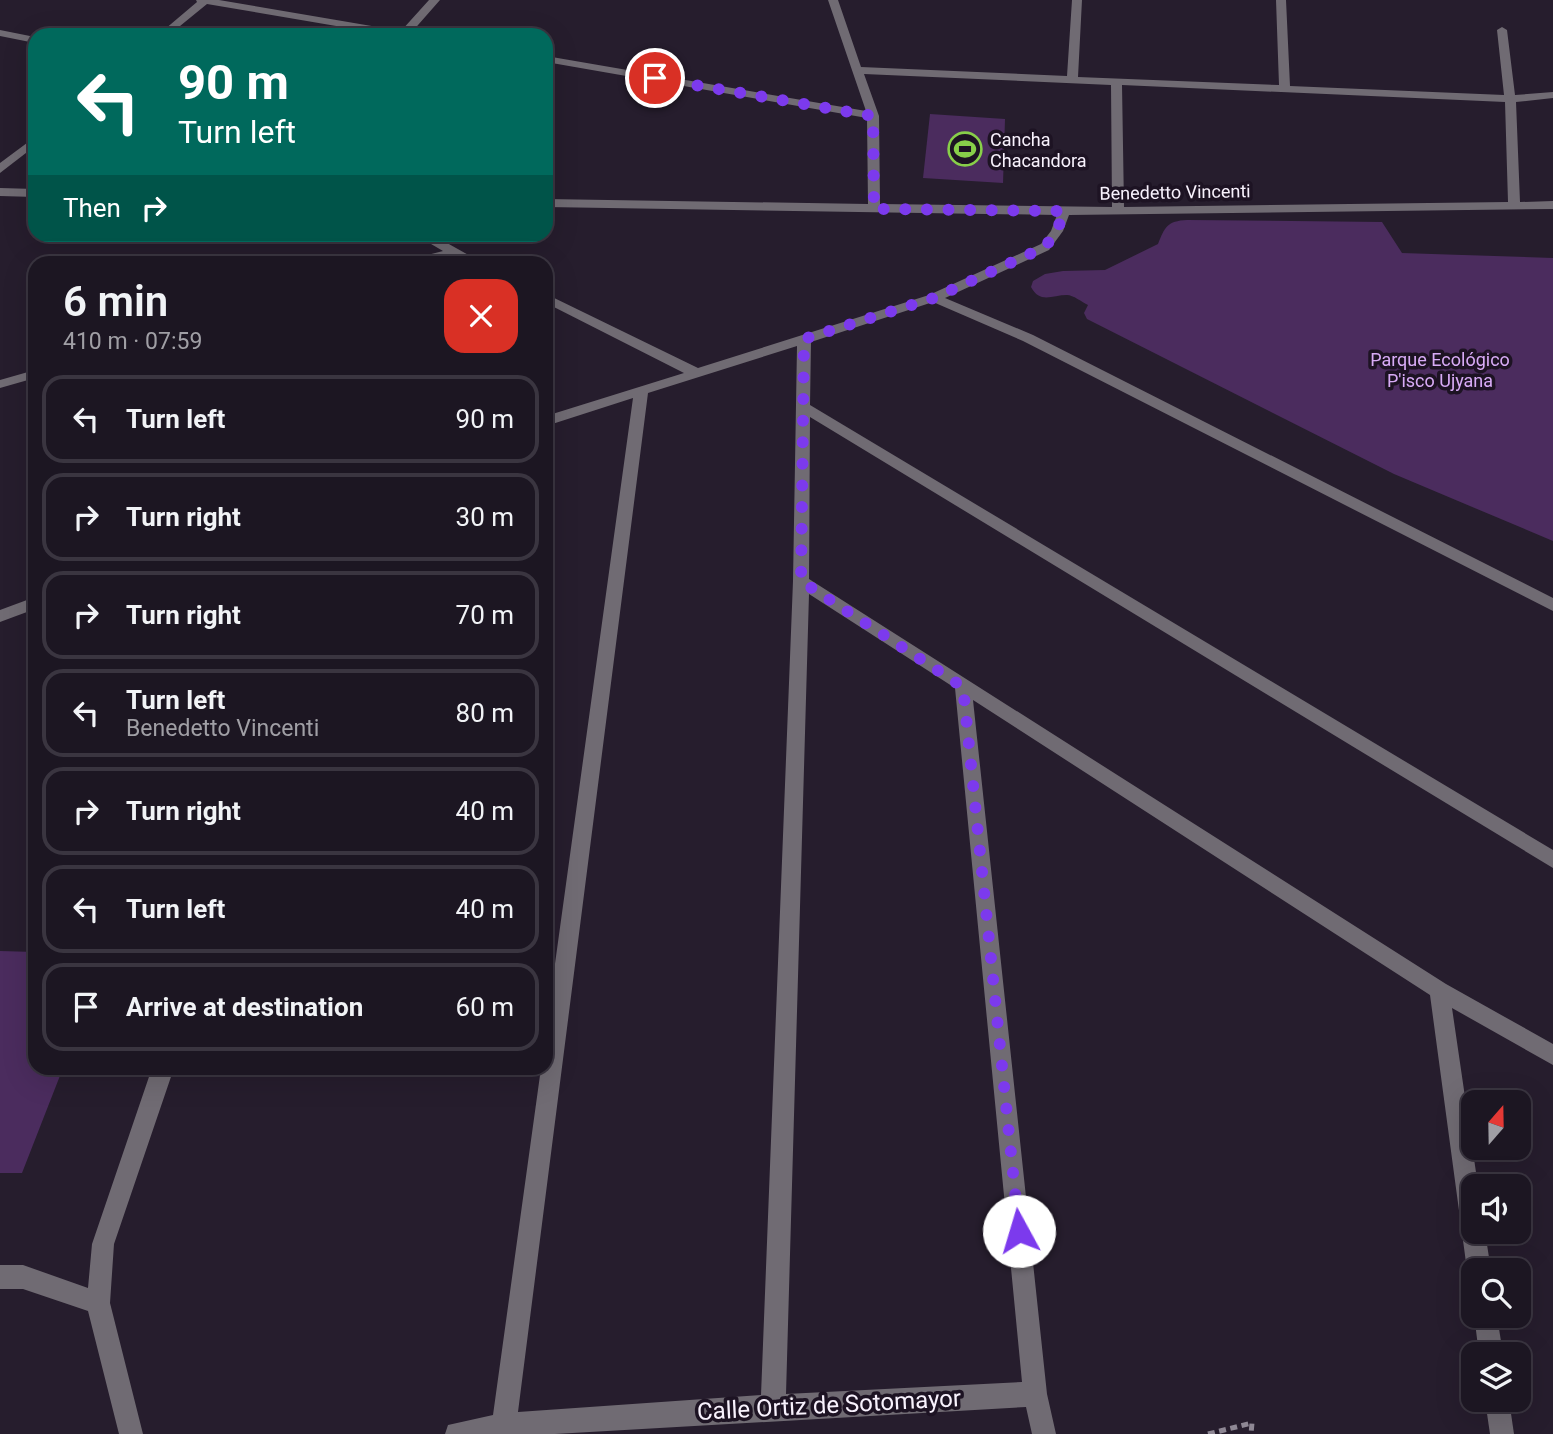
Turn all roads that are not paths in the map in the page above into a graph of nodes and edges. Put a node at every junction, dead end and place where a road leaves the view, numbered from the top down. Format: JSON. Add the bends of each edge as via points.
{"nodes":[{"id":1,"x":203,"y":0,"type":"edge"},
{"id":2,"x":435,"y":0,"type":"edge"},
{"id":3,"x":833,"y":0,"type":"edge"},
{"id":4,"x":1077,"y":0,"type":"edge"},
{"id":5,"x":1281,"y":0,"type":"edge"},
{"id":6,"x":171,"y":28,"type":"edge"},
{"id":7,"x":364,"y":28,"type":"edge"},
{"id":8,"x":410,"y":28,"type":"edge"},
{"id":9,"x":1502,"y":30,"type":"dead end"},
{"id":10,"x":0,"y":33,"type":"edge"},
{"id":11,"x":28,"y":39,"type":"edge"},
{"id":12,"x":553,"y":60,"type":"edge"},
{"id":13,"x":857,"y":70,"type":"junction"},
{"id":14,"x":1072,"y":80,"type":"junction"},
{"id":15,"x":1116,"y":82,"type":"junction"},
{"id":16,"x":1285,"y":89,"type":"junction"},
{"id":17,"x":1553,"y":95,"type":"edge"},
{"id":18,"x":1510,"y":99,"type":"junction"},
{"id":19,"x":873,"y":116,"type":"junction"},
{"id":20,"x":28,"y":146,"type":"edge"},
{"id":21,"x":0,"y":169,"type":"edge"},
{"id":22,"x":0,"y":192,"type":"edge"},
{"id":23,"x":28,"y":193,"type":"edge"},
{"id":24,"x":553,"y":203,"type":"edge"},
{"id":25,"x":1514,"y":205,"type":"junction"},
{"id":26,"x":1553,"y":205,"type":"edge"},
{"id":27,"x":874,"y":209,"type":"junction"},
{"id":28,"x":1118,"y":210,"type":"junction"},
{"id":29,"x":1064,"y":211,"type":"junction"},
{"id":30,"x":435,"y":242,"type":"edge"},
{"id":31,"x":453,"y":252,"type":"junction"},
{"id":32,"x":439,"y":256,"type":"edge"},
{"id":33,"x":462,"y":256,"type":"edge"},
{"id":34,"x":934,"y":298,"type":"junction"},
{"id":35,"x":553,"y":301,"type":"edge"},
{"id":36,"x":804,"y":339,"type":"junction"},
{"id":37,"x":698,"y":373,"type":"junction"},
{"id":38,"x":28,"y":376,"type":"edge"},
{"id":39,"x":0,"y":384,"type":"edge"},
{"id":40,"x":641,"y":390,"type":"junction"},
{"id":41,"x":805,"y":408,"type":"junction"},
{"id":42,"x":553,"y":419,"type":"edge"},
{"id":43,"x":801,"y":581,"type":"junction"},
{"id":44,"x":1553,"y":605,"type":"edge"},
{"id":45,"x":28,"y":606,"type":"edge"},
{"id":46,"x":0,"y":616,"type":"edge"},
{"id":47,"x":963,"y":687,"type":"junction"},
{"id":48,"x":1553,"y":860,"type":"edge"},
{"id":49,"x":1439,"y":990,"type":"junction"},
{"id":50,"x":553,"y":1055,"type":"edge"},
{"id":51,"x":1553,"y":1055,"type":"edge"},
{"id":52,"x":161,"y":1075,"type":"edge"},
{"id":53,"x":550,"y":1075,"type":"edge"},
{"id":54,"x":1477,"y":1258,"type":"edge"},
{"id":55,"x":0,"y":1278,"type":"edge"},
{"id":56,"x":98,"y":1303,"type":"junction"},
{"id":57,"x":1035,"y":1394,"type":"junction"},
{"id":58,"x":773,"y":1407,"type":"junction"},
{"id":59,"x":1499,"y":1412,"type":"edge"},
{"id":60,"x":504,"y":1425,"type":"junction"},
{"id":61,"x":131,"y":1434,"type":"edge"},
{"id":62,"x":457,"y":1434,"type":"edge"},
{"id":63,"x":1044,"y":1434,"type":"edge"},
{"id":64,"x":1502,"y":1434,"type":"edge"}],
"edges":[{"from":1,"to":6,"type":"street"},
{"from":1,"to":7,"type":"street"},
{"from":2,"to":8,"type":"street"},
{"from":3,"to":13,"type":"street"},
{"from":4,"to":14,"type":"street"},
{"from":5,"to":16,"type":"street"},
{"from":9,"to":18,"type":"street"},
{"from":10,"to":11,"type":"street"},
{"from":12,"to":19,"type":"street"},
{"from":13,"to":14,"type":"street"},
{"from":13,"to":19,"type":"street"},
{"from":14,"to":15,"type":"street"},
{"from":15,"to":16,"type":"street"},
{"from":15,"to":28,"type":"street"},
{"from":16,"to":18,"type":"street"},
{"from":17,"to":18,"type":"street"},
{"from":18,"to":25,"type":"street"},
{"from":19,"to":27,"type":"street"},
{"from":20,"to":21,"type":"street"},
{"from":22,"to":23,"type":"street"},
{"from":24,"to":27,"type":"street","name":"Benedetto Vincenti"},
{"from":25,"to":26,"type":"street","name":"Benedetto Vincenti"},
{"from":25,"to":28,"type":"street","name":"Benedetto Vincenti"},
{"from":27,"to":29,"type":"street","name":"Benedetto Vincenti"},
{"from":28,"to":29,"type":"street","name":"Benedetto Vincenti"},
{"from":29,"to":34,"type":"street","via":[[1045,247]]},
{"from":30,"to":31,"type":"street"},
{"from":31,"to":32,"type":"street"},
{"from":31,"to":33,"type":"street"},
{"from":34,"to":36,"type":"street"},
{"from":34,"to":44,"type":"street","via":[[1028,338]]},
{"from":35,"to":37,"type":"street"},
{"from":36,"to":37,"type":"street"},
{"from":36,"to":41,"type":"street"},
{"from":37,"to":40,"type":"street"},
{"from":38,"to":39,"type":"street"},
{"from":40,"to":42,"type":"street"},
{"from":40,"to":50,"type":"street"},
{"from":41,"to":43,"type":"street"},
{"from":41,"to":48,"type":"street"},
{"from":43,"to":47,"type":"street"},
{"from":43,"to":58,"type":"street"},
{"from":45,"to":46,"type":"street"},
{"from":47,"to":49,"type":"street"},
{"from":47,"to":57,"type":"street"},
{"from":49,"to":51,"type":"street"},
{"from":49,"to":54,"type":"street"},
{"from":52,"to":56,"type":"street","via":[[103,1244]]},
{"from":53,"to":60,"type":"street"},
{"from":55,"to":56,"type":"street","via":[[23,1277]]},
{"from":56,"to":61,"type":"street"},
{"from":57,"to":58,"type":"street","name":"Calle Ortiz de Sotomayor"},
{"from":57,"to":63,"type":"street"},
{"from":58,"to":60,"type":"street","name":"Calle Ortiz de Sotomayor"},
{"from":59,"to":64,"type":"street"},
{"from":60,"to":62,"type":"street","name":"Calle Ortiz de Sotomayor"}]}
